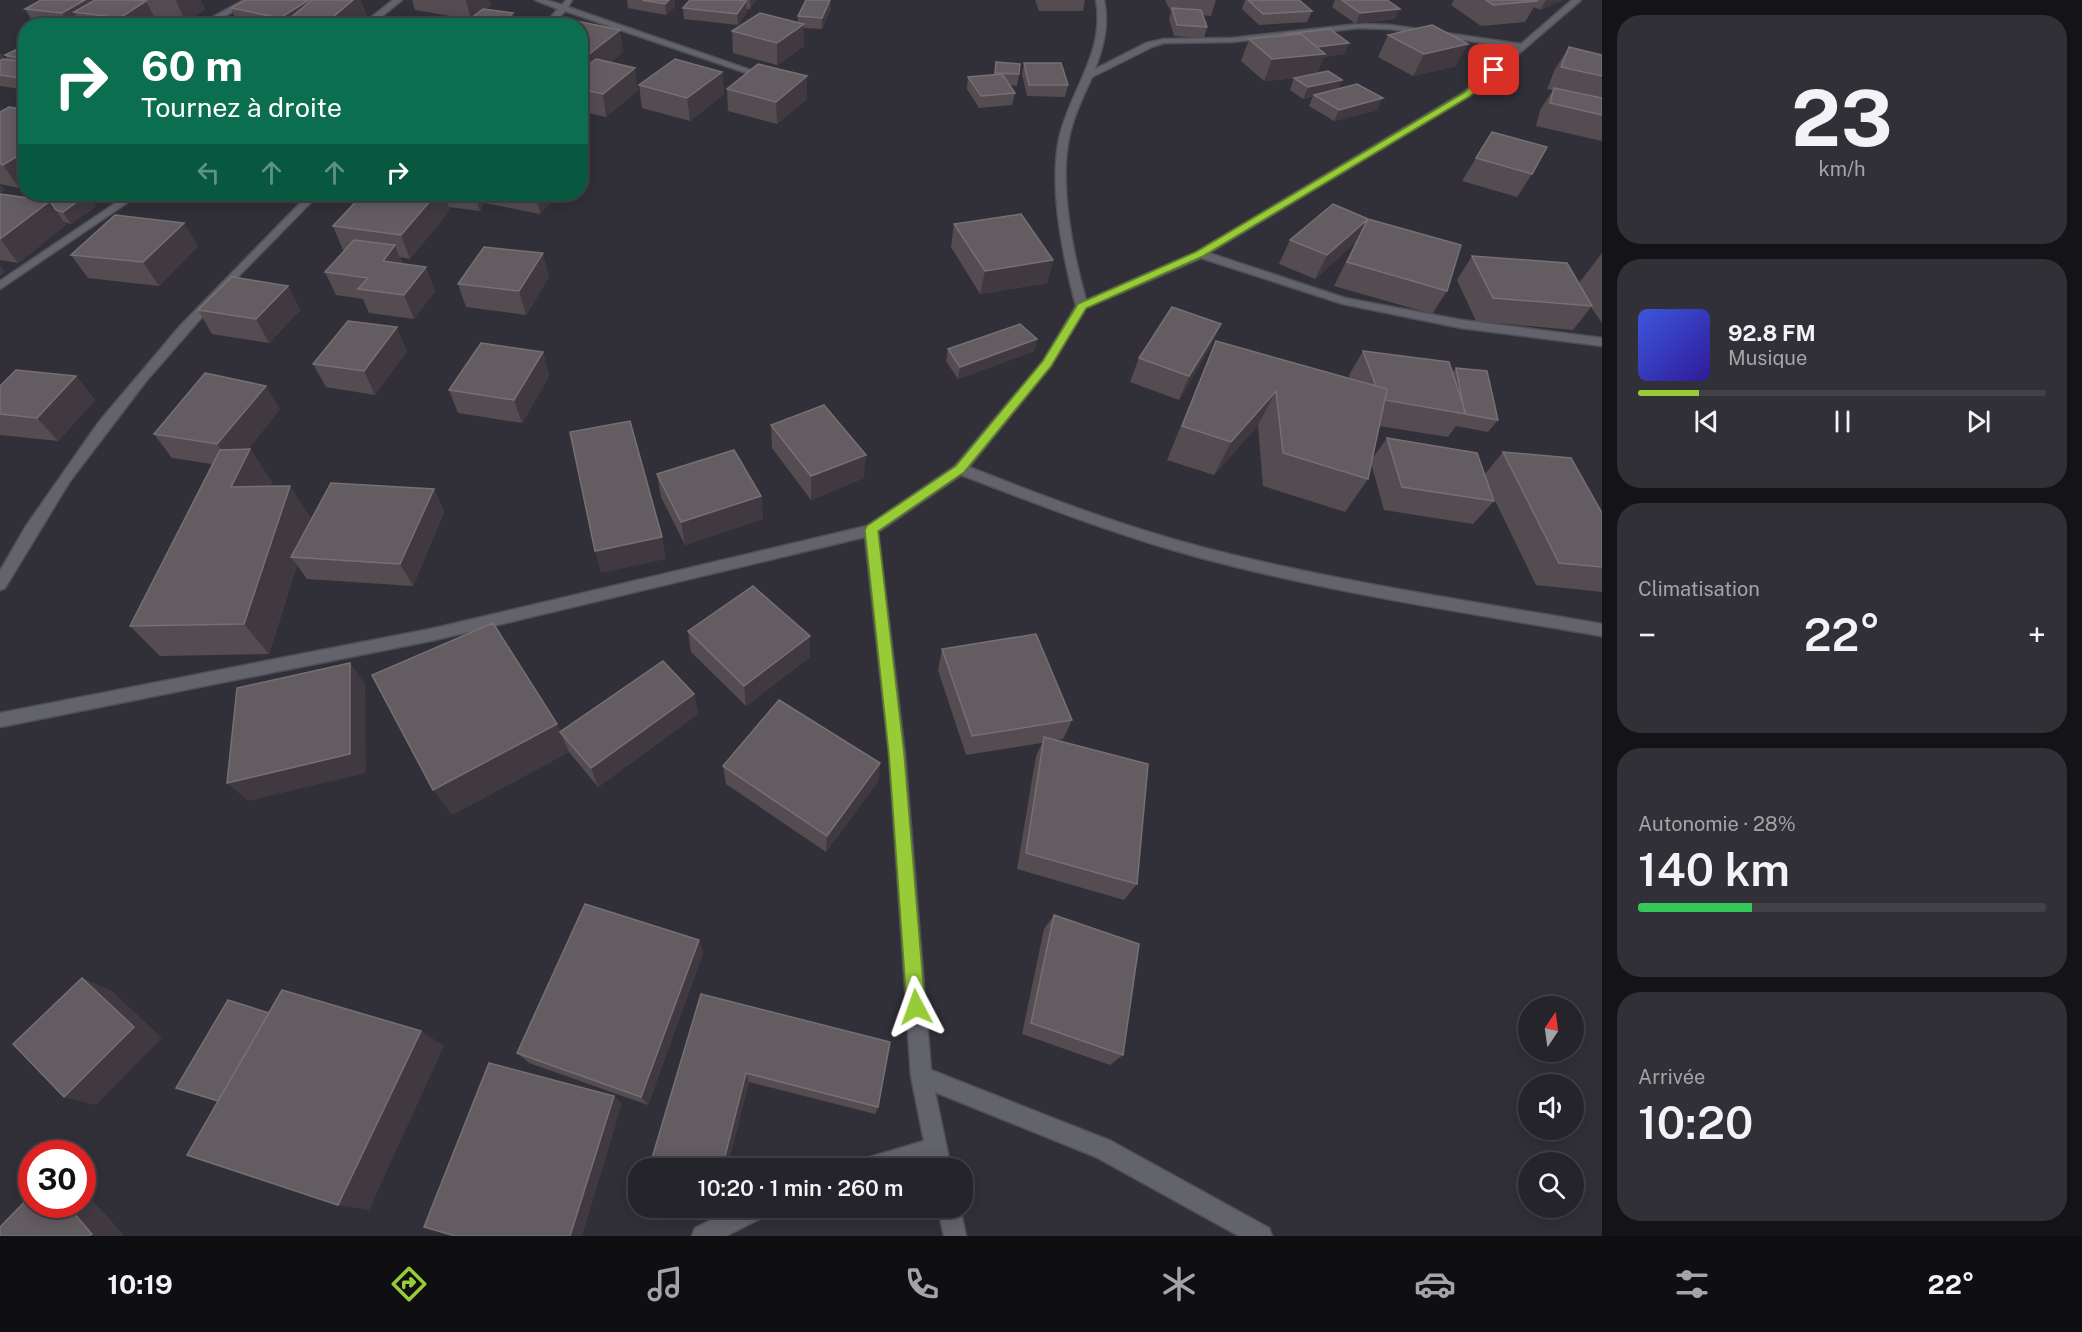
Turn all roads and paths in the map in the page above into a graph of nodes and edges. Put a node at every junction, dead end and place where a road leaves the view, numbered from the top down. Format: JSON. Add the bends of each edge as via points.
{"nodes":[{"id":1,"x":250,"y":0,"type":"edge"},
{"id":2,"x":398,"y":0,"type":"edge"},
{"id":3,"x":540,"y":0,"type":"edge"},
{"id":4,"x":1100,"y":0,"type":"edge"},
{"id":5,"x":1577,"y":0,"type":"edge"},
{"id":6,"x":568,"y":4,"type":"edge"},
{"id":7,"x":215,"y":18,"type":"edge"},
{"id":8,"x":374,"y":18,"type":"edge"},
{"id":9,"x":555,"y":18,"type":"edge"},
{"id":10,"x":1521,"y":46,"type":"junction"},
{"id":11,"x":1090,"y":75,"type":"junction"},
{"id":12,"x":777,"y":80,"type":"edge"},
{"id":13,"x":125,"y":201,"type":"edge"},
{"id":14,"x":307,"y":201,"type":"edge"},
{"id":15,"x":1200,"y":254,"type":"junction"},
{"id":16,"x":0,"y":286,"type":"edge"},
{"id":17,"x":1082,"y":306,"type":"junction"},
{"id":18,"x":1602,"y":342,"type":"edge"},
{"id":19,"x":960,"y":469,"type":"junction"},
{"id":20,"x":871,"y":530,"type":"junction"},
{"id":21,"x":0,"y":584,"type":"edge"},
{"id":22,"x":1602,"y":630,"type":"edge"},
{"id":23,"x":0,"y":720,"type":"edge"},
{"id":24,"x":921,"y":1076,"type":"junction"},
{"id":25,"x":937,"y":1158,"type":"edge"},
{"id":26,"x":738,"y":1218,"type":"edge"},
{"id":27,"x":951,"y":1218,"type":"edge"},
{"id":28,"x":703,"y":1236,"type":"edge"},
{"id":29,"x":955,"y":1236,"type":"edge"},
{"id":30,"x":1262,"y":1236,"type":"edge"}],
"edges":[{"from":1,"to":7,"type":"street"},
{"from":2,"to":8,"type":"street"},
{"from":3,"to":6,"type":"street"},
{"from":4,"to":11,"type":"street","via":[[1103,27]]},
{"from":5,"to":10,"type":"street"},
{"from":6,"to":9,"type":"street"},
{"from":6,"to":12,"type":"street","via":[[674,47]]},
{"from":10,"to":11,"type":"street","via":[[1359,26],[1232,40],[1164,41]]},
{"from":10,"to":15,"type":"street","via":[[1467,94]]},
{"from":11,"to":17,"type":"street","via":[[1070,113],[1063,142],[1062,213]]},
{"from":13,"to":16,"type":"street"},
{"from":14,"to":21,"type":"street","via":[[230,276],[109,420],[26,535]]},
{"from":15,"to":17,"type":"street"},
{"from":15,"to":18,"type":"street","via":[[1343,301],[1461,324]]},
{"from":17,"to":19,"type":"street","via":[[1047,363]]},
{"from":19,"to":20,"type":"street"},
{"from":19,"to":22,"type":"street","via":[[1093,521],[1235,561]]},
{"from":20,"to":23,"type":"street","via":[[435,634]]},
{"from":20,"to":24,"type":"street","via":[[897,754]]},
{"from":24,"to":25,"type":"street"},
{"from":24,"to":30,"type":"street","via":[[1103,1149]]},
{"from":26,"to":28,"type":"street"},
{"from":27,"to":29,"type":"street"}]}
